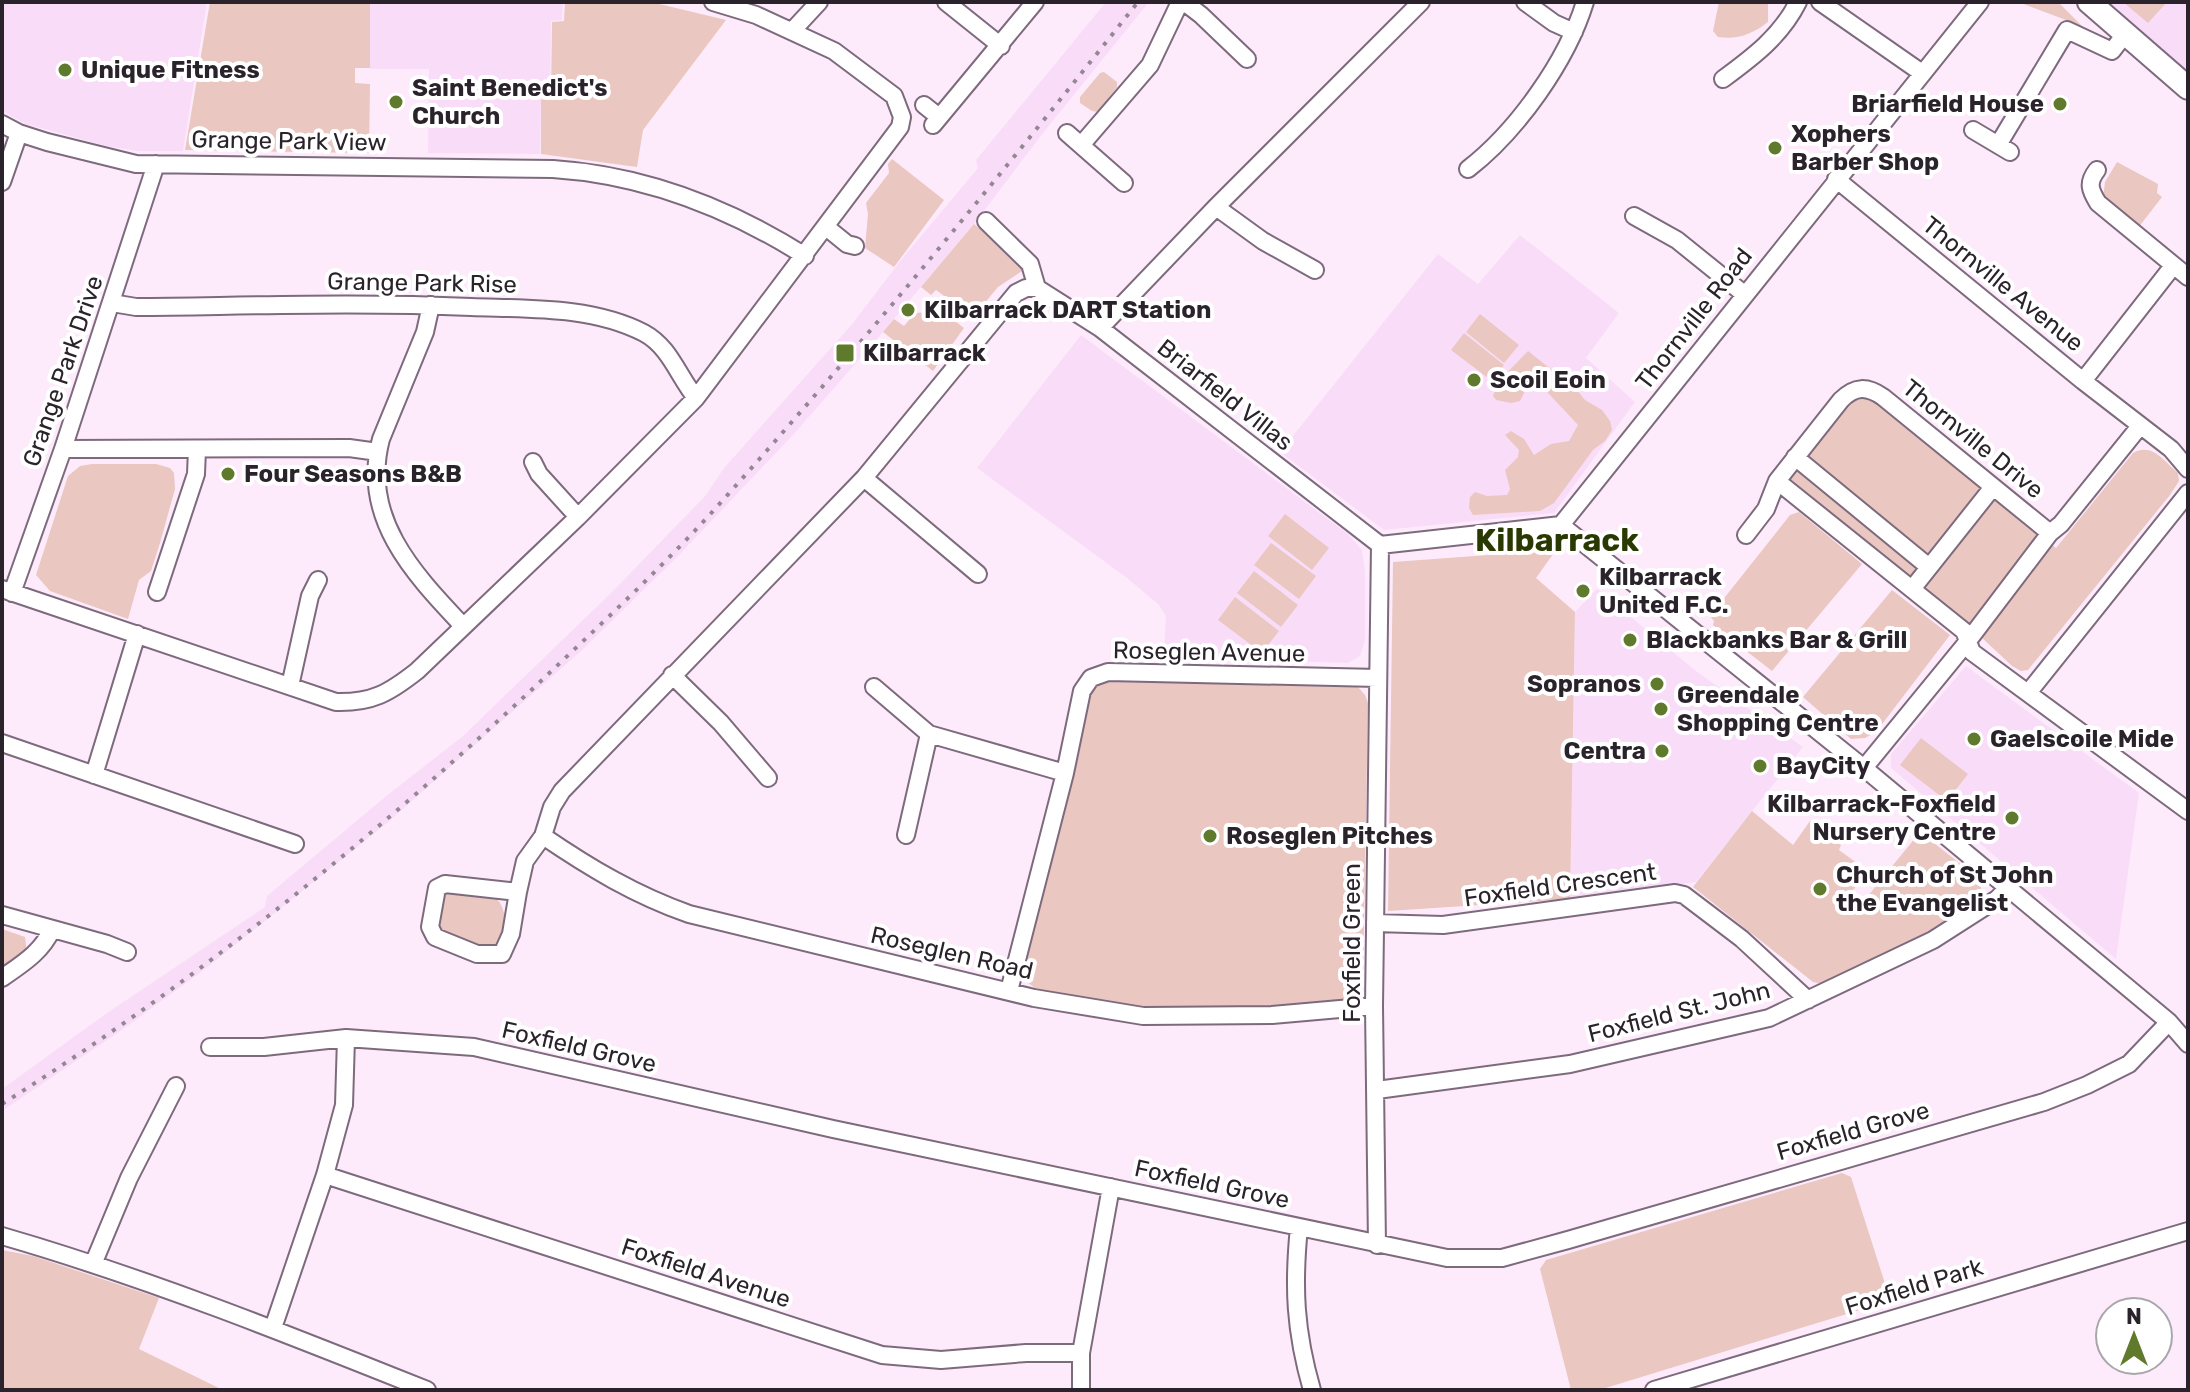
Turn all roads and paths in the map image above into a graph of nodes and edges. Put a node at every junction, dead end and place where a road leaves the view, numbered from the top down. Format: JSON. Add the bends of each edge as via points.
{"nodes":[{"id":1,"x":713,"y":2,"type":"edge"},
{"id":2,"x":819,"y":2,"type":"edge"},
{"id":3,"x":946,"y":2,"type":"edge"},
{"id":4,"x":1035,"y":2,"type":"edge"},
{"id":5,"x":1182,"y":2,"type":"edge"},
{"id":6,"x":1421,"y":2,"type":"edge"},
{"id":7,"x":1525,"y":2,"type":"edge"},
{"id":8,"x":1585,"y":2,"type":"edge"},
{"id":9,"x":1798,"y":2,"type":"edge"},
{"id":10,"x":1820,"y":2,"type":"edge"},
{"id":11,"x":1980,"y":2,"type":"edge"},
{"id":12,"x":2089,"y":2,"type":"edge"},
{"id":13,"x":793,"y":30,"type":"junction"},
{"id":14,"x":1574,"y":32,"type":"junction"},
{"id":15,"x":2125,"y":34,"type":"junction"},
{"id":16,"x":1001,"y":46,"type":"junction"},
{"id":17,"x":1247,"y":59,"type":"dead end"},
{"id":18,"x":1922,"y":73,"type":"junction"},
{"id":19,"x":1723,"y":79,"type":"dead end"},
{"id":20,"x":2188,"y":88,"type":"edge"},
{"id":21,"x":924,"y":105,"type":"dead end"},
{"id":22,"x":2,"y":124,"type":"edge"},
{"id":23,"x":1973,"y":130,"type":"dead end"},
{"id":24,"x":19,"y":133,"type":"junction"},
{"id":25,"x":1067,"y":133,"type":"dead end"},
{"id":26,"x":1082,"y":144,"type":"junction"},
{"id":27,"x":156,"y":164,"type":"junction"},
{"id":28,"x":1468,"y":169,"type":"dead end"},
{"id":29,"x":2097,"y":170,"type":"dead end"},
{"id":30,"x":1836,"y":179,"type":"junction"},
{"id":31,"x":2,"y":182,"type":"edge"},
{"id":32,"x":1124,"y":183,"type":"dead end"},
{"id":33,"x":1216,"y":207,"type":"junction"},
{"id":34,"x":1634,"y":216,"type":"dead end"},
{"id":35,"x":986,"y":221,"type":"dead end"},
{"id":36,"x":826,"y":227,"type":"junction"},
{"id":37,"x":855,"y":246,"type":"dead end"},
{"id":38,"x":805,"y":256,"type":"junction"},
{"id":39,"x":2173,"y":266,"type":"junction"},
{"id":40,"x":1315,"y":270,"type":"dead end"},
{"id":41,"x":2188,"y":277,"type":"edge"},
{"id":42,"x":1037,"y":288,"type":"junction"},
{"id":43,"x":1744,"y":294,"type":"junction"},
{"id":44,"x":112,"y":303,"type":"junction"},
{"id":45,"x":431,"y":305,"type":"junction"},
{"id":46,"x":1100,"y":328,"type":"junction"},
{"id":47,"x":2083,"y":381,"type":"junction"},
{"id":48,"x":696,"y":398,"type":"junction"},
{"id":49,"x":2140,"y":426,"type":"junction"},
{"id":50,"x":63,"y":449,"type":"junction"},
{"id":51,"x":197,"y":449,"type":"junction"},
{"id":52,"x":378,"y":452,"type":"junction"},
{"id":53,"x":1795,"y":457,"type":"junction"},
{"id":54,"x":533,"y":462,"type":"dead end"},
{"id":55,"x":2188,"y":469,"type":"edge"},
{"id":56,"x":864,"y":478,"type":"junction"},
{"id":57,"x":1777,"y":481,"type":"junction"},
{"id":58,"x":1993,"y":487,"type":"junction"},
{"id":59,"x":2188,"y":493,"type":"edge"},
{"id":60,"x":578,"y":517,"type":"junction"},
{"id":61,"x":1561,"y":525,"type":"junction"},
{"id":62,"x":2050,"y":533,"type":"junction"},
{"id":63,"x":1746,"y":535,"type":"dead end"},
{"id":64,"x":1380,"y":545,"type":"junction"},
{"id":65,"x":1929,"y":567,"type":"junction"},
{"id":66,"x":978,"y":574,"type":"dead end"},
{"id":67,"x":318,"y":580,"type":"dead end"},
{"id":68,"x":1912,"y":589,"type":"junction"},
{"id":69,"x":7,"y":591,"type":"edge"},
{"id":70,"x":157,"y":592,"type":"dead end"},
{"id":71,"x":463,"y":626,"type":"junction"},
{"id":72,"x":137,"y":634,"type":"junction"},
{"id":73,"x":1968,"y":641,"type":"junction"},
{"id":74,"x":672,"y":675,"type":"junction"},
{"id":75,"x":1378,"y":678,"type":"junction"},
{"id":76,"x":290,"y":686,"type":"junction"},
{"id":77,"x":874,"y":687,"type":"dead end"},
{"id":78,"x":2028,"y":693,"type":"junction"},
{"id":79,"x":929,"y":734,"type":"junction"},
{"id":80,"x":2,"y":743,"type":"edge"},
{"id":81,"x":1864,"y":768,"type":"junction"},
{"id":82,"x":1065,"y":773,"type":"junction"},
{"id":83,"x":94,"y":775,"type":"junction"},
{"id":84,"x":768,"y":778,"type":"dead end"},
{"id":85,"x":2188,"y":811,"type":"edge"},
{"id":86,"x":906,"y":835,"type":"dead end"},
{"id":87,"x":543,"y":836,"type":"junction"},
{"id":88,"x":295,"y":844,"type":"dead end"},
{"id":89,"x":2009,"y":887,"type":"junction"},
{"id":90,"x":518,"y":892,"type":"junction"},
{"id":91,"x":2,"y":915,"type":"edge"},
{"id":92,"x":1375,"y":923,"type":"junction"},
{"id":93,"x":52,"y":929,"type":"junction"},
{"id":94,"x":127,"y":952,"type":"dead end"},
{"id":95,"x":2,"y":978,"type":"edge"},
{"id":96,"x":1009,"y":991,"type":"junction"},
{"id":97,"x":1808,"y":1000,"type":"junction"},
{"id":98,"x":1374,"y":1006,"type":"junction"},
{"id":99,"x":2169,"y":1022,"type":"junction"},
{"id":100,"x":346,"y":1038,"type":"junction"},
{"id":101,"x":2188,"y":1044,"type":"edge"},
{"id":102,"x":210,"y":1047,"type":"dead end"},
{"id":103,"x":176,"y":1086,"type":"dead end"},
{"id":104,"x":1377,"y":1090,"type":"junction"},
{"id":105,"x":325,"y":1175,"type":"junction"},
{"id":106,"x":1111,"y":1187,"type":"junction"},
{"id":107,"x":1299,"y":1227,"type":"junction"},
{"id":108,"x":2188,"y":1231,"type":"edge"},
{"id":109,"x":2,"y":1236,"type":"edge"},
{"id":110,"x":1377,"y":1245,"type":"junction"},
{"id":111,"x":94,"y":1262,"type":"junction"},
{"id":112,"x":273,"y":1328,"type":"junction"},
{"id":113,"x":1081,"y":1353,"type":"junction"},
{"id":114,"x":427,"y":1390,"type":"edge"},
{"id":115,"x":1081,"y":1390,"type":"edge"},
{"id":116,"x":1312,"y":1390,"type":"edge"},
{"id":117,"x":1654,"y":1390,"type":"edge"}],
"edges":[{"from":1,"to":13,"type":"street"},
{"from":2,"to":13,"type":"street"},
{"from":3,"to":16,"type":"street"},
{"from":4,"to":16,"type":"street"},
{"from":5,"to":17,"type":"street"},
{"from":5,"to":26,"type":"street","via":[[1150,65]]},
{"from":6,"to":33,"type":"street"},
{"from":7,"to":14,"type":"street"},
{"from":8,"to":14,"type":"street"},
{"from":9,"to":19,"type":"street","via":[[1763,50]]},
{"from":10,"to":18,"type":"street"},
{"from":11,"to":18,"type":"street","name":"Thornville Road"},
{"from":12,"to":15,"type":"main road"},
{"from":13,"to":36,"type":"street","via":[[869,75],[894,96],[902,117],[893,139]]},
{"from":14,"to":28,"type":"street","via":[[1556,70]]},
{"from":15,"to":20,"type":"main road"},
{"from":15,"to":23,"type":"street","via":[[2112,51],[2067,30],[2004,149]]},
{"from":16,"to":21,"type":"street","via":[[936,121]]},
{"from":18,"to":30,"type":"street","name":"Thornville Road"},
{"from":22,"to":24,"type":"street","name":"Grange Park View"},
{"from":24,"to":27,"type":"street","name":"Grange Park View","via":[[120,161]]},
{"from":24,"to":31,"type":"street"},
{"from":25,"to":26,"type":"street"},
{"from":26,"to":32,"type":"street"},
{"from":27,"to":38,"type":"street","name":"Grange Park View","via":[[591,172],[677,194],[755,227]]},
{"from":27,"to":44,"type":"street","name":"Grange Park Drive"},
{"from":29,"to":39,"type":"street","via":[[2089,189],[2098,203]]},
{"from":30,"to":43,"type":"street","name":"Thornville Road"},
{"from":30,"to":47,"type":"street","name":"Thornville Avenue"},
{"from":33,"to":40,"type":"street"},
{"from":33,"to":46,"type":"street"},
{"from":34,"to":43,"type":"street","via":[[1677,240]]},
{"from":35,"to":42,"type":"street","via":[[1030,264]]},
{"from":36,"to":37,"type":"street"},
{"from":36,"to":38,"type":"street"},
{"from":38,"to":48,"type":"street"},
{"from":39,"to":41,"type":"street"},
{"from":39,"to":47,"type":"street"},
{"from":42,"to":46,"type":"street","name":"Briarfield Villas"},
{"from":42,"to":56,"type":"street","via":[[1016,293]]},
{"from":43,"to":61,"type":"street","name":"Thornville Road"},
{"from":44,"to":45,"type":"street","name":"Grange Park Rise"},
{"from":44,"to":50,"type":"street","name":"Grange Park Drive"},
{"from":45,"to":48,"type":"street","name":"Grange Park Rise","via":[[528,308],[623,324],[659,343]]},
{"from":45,"to":52,"type":"street"},
{"from":46,"to":64,"type":"street","name":"Briarfield Villas"},
{"from":47,"to":49,"type":"street","name":"Thornville Avenue"},
{"from":48,"to":60,"type":"street"},
{"from":49,"to":55,"type":"street","name":"Thornville Avenue"},
{"from":49,"to":62,"type":"street"},
{"from":50,"to":51,"type":"street"},
{"from":50,"to":69,"type":"street","name":"Grange Park Drive"},
{"from":51,"to":52,"type":"street"},
{"from":51,"to":70,"type":"street","via":[[196,474]]},
{"from":52,"to":71,"type":"street","via":[[381,501],[394,544]]},
{"from":53,"to":57,"type":"street","name":"Thornville Drive"},
{"from":53,"to":58,"type":"street","name":"Thornville Drive","via":[[1841,400],[1862,388],[1883,397]]},
{"from":53,"to":65,"type":"street"},
{"from":54,"to":60,"type":"street"},
{"from":56,"to":66,"type":"street"},
{"from":56,"to":74,"type":"street"},
{"from":57,"to":63,"type":"street","name":"Thornville Drive","via":[[1766,509]]},
{"from":57,"to":68,"type":"street"},
{"from":58,"to":62,"type":"street","name":"Thornville Drive"},
{"from":58,"to":65,"type":"street"},
{"from":59,"to":78,"type":"street"},
{"from":60,"to":71,"type":"street"},
{"from":61,"to":64,"type":"street"},
{"from":61,"to":81,"type":"street"},
{"from":62,"to":73,"type":"street"},
{"from":64,"to":75,"type":"street","name":"Foxfield Green"},
{"from":65,"to":68,"type":"street"},
{"from":67,"to":76,"type":"street"},
{"from":68,"to":73,"type":"street","via":[[1964,631]]},
{"from":69,"to":72,"type":"street"},
{"from":71,"to":76,"type":"street","via":[[417,671],[377,697],[336,702]]},
{"from":72,"to":76,"type":"street"},
{"from":72,"to":83,"type":"street"},
{"from":73,"to":78,"type":"street","via":[[1972,652]]},
{"from":73,"to":81,"type":"street"},
{"from":74,"to":84,"type":"street"},
{"from":74,"to":87,"type":"street","via":[[562,791]]},
{"from":75,"to":82,"type":"street","name":"Roseglen Avenue","via":[[1098,674],[1082,691]]},
{"from":75,"to":92,"type":"street","name":"Foxfield Green"},
{"from":77,"to":79,"type":"street"},
{"from":78,"to":85,"type":"street"},
{"from":79,"to":82,"type":"street"},
{"from":79,"to":86,"type":"street"},
{"from":80,"to":83,"type":"street"},
{"from":81,"to":89,"type":"street"},
{"from":82,"to":96,"type":"street","name":"Roseglen Avenue"},
{"from":83,"to":88,"type":"street"},
{"from":87,"to":90,"type":"street","via":[[525,861]]},
{"from":87,"to":96,"type":"street","name":"Roseglen Road","via":[[616,883],[689,914]]},
{"from":89,"to":97,"type":"street","name":"Foxfield St. John","via":[[1933,940]]},
{"from":89,"to":99,"type":"street"},
{"from":90,"to":90,"type":"street","via":[[445,884],[437,888],[430,927],[435,937],[477,954],[502,954]]},
{"from":91,"to":93,"type":"street"},
{"from":92,"to":97,"type":"street","name":"Foxfield Crescent","via":[[1443,925],[1675,893],[1742,939]]},
{"from":92,"to":98,"type":"street","name":"Foxfield Green"},
{"from":93,"to":94,"type":"street"},
{"from":93,"to":95,"type":"street","via":[[32,957]]},
{"from":96,"to":98,"type":"street","name":"Roseglen Road","via":[[1143,1016],[1272,1015]]},
{"from":97,"to":104,"type":"street","name":"Foxfield St. John","via":[[1769,1018],[1570,1064]]},
{"from":98,"to":104,"type":"street","name":"Foxfield Green"},
{"from":99,"to":101,"type":"street"},
{"from":99,"to":110,"type":"street","name":"Foxfield Grove","via":[[2129,1064],[2044,1102],[1568,1240],[1502,1258],[1474,1259]]},
{"from":100,"to":102,"type":"street","name":"Foxfield Grove"},
{"from":100,"to":105,"type":"street","via":[[344,1105]]},
{"from":100,"to":106,"type":"street","name":"Foxfield Grove","via":[[474,1047]]},
{"from":103,"to":111,"type":"street"},
{"from":104,"to":110,"type":"street","name":"Foxfield Green"},
{"from":105,"to":112,"type":"street"},
{"from":105,"to":113,"type":"street","name":"Foxfield Avenue","via":[[882,1355],[941,1360]]},
{"from":106,"to":107,"type":"street","name":"Foxfield Grove"},
{"from":106,"to":113,"type":"street"},
{"from":107,"to":110,"type":"street","name":"Foxfield Grove"},
{"from":107,"to":116,"type":"street","via":[[1296,1310]]},
{"from":108,"to":117,"type":"street","name":"Foxfield Park"},
{"from":109,"to":111,"type":"street"},
{"from":111,"to":112,"type":"street"},
{"from":112,"to":114,"type":"street"},
{"from":113,"to":115,"type":"street"}]}
